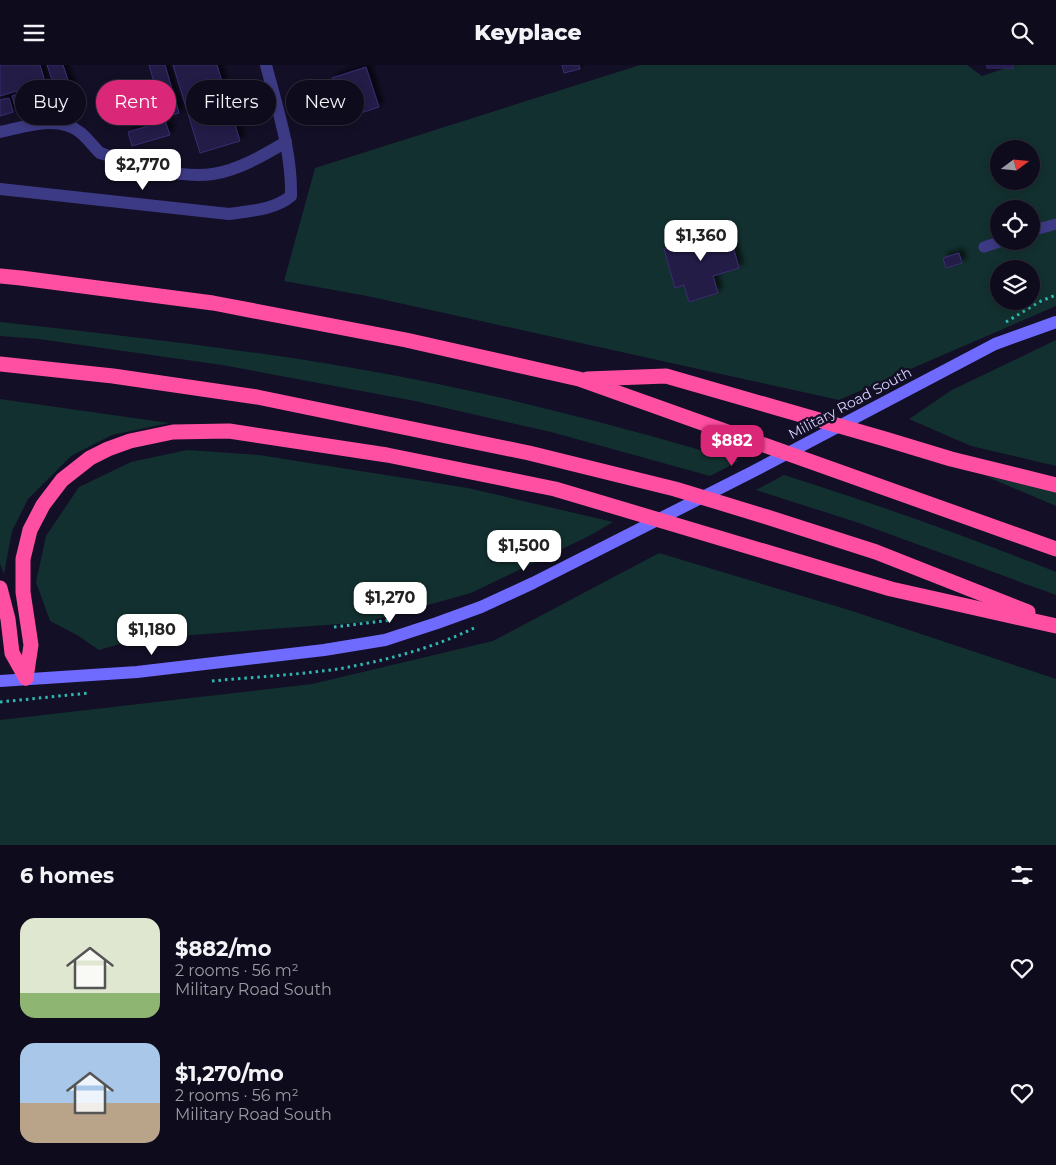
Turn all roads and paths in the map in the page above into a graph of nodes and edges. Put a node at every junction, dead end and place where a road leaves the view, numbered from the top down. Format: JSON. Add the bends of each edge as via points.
{"nodes":[{"id":1,"x":266,"y":65,"type":"edge"},
{"id":2,"x":0,"y":132,"type":"edge"},
{"id":3,"x":286,"y":142,"type":"junction"},
{"id":4,"x":0,"y":189,"type":"edge"},
{"id":5,"x":1056,"y":224,"type":"edge"},
{"id":6,"x":1040,"y":228,"type":"edge"},
{"id":7,"x":990,"y":245,"type":"edge"},
{"id":8,"x":984,"y":247,"type":"dead end"},
{"id":9,"x":0,"y":277,"type":"edge"},
{"id":10,"x":1056,"y":321,"type":"edge"},
{"id":11,"x":0,"y":364,"type":"edge"},
{"id":12,"x":578,"y":379,"type":"junction"},
{"id":13,"x":1056,"y":485,"type":"edge"},
{"id":14,"x":1056,"y":549,"type":"edge"},
{"id":15,"x":0,"y":588,"type":"edge"},
{"id":16,"x":1056,"y":625,"type":"edge"},
{"id":17,"x":339,"y":626,"type":"dead end"},
{"id":18,"x":334,"y":627,"type":"dead end"},
{"id":19,"x":26,"y":678,"type":"junction"},
{"id":20,"x":0,"y":681,"type":"edge"}],
"edges":[{"from":1,"to":3,"type":"street"},
{"from":2,"to":3,"type":"street","via":[[57,123],[80,132],[100,153],[192,175],[237,167]]},
{"from":3,"to":4,"type":"street","via":[[290,196],[283,203],[260,210],[229,214]]},
{"from":5,"to":6,"type":"lane"},
{"from":7,"to":8,"type":"lane"},
{"from":9,"to":12,"type":"highway","via":[[222,304],[406,340]]},
{"from":10,"to":19,"type":"main road","name":"Military Road South","via":[[995,344],[752,472],[481,607],[385,640],[297,654],[147,671]]},
{"from":11,"to":16,"type":"highway","via":[[257,397],[529,453],[675,489],[876,552]]},
{"from":12,"to":13,"type":"highway","via":[[666,377],[951,459]]},
{"from":12,"to":14,"type":"highway"},
{"from":15,"to":19,"type":"highway","via":[[12,653]]},
{"from":16,"to":19,"type":"highway","via":[[891,589],[555,489],[387,455],[229,431],[173,432],[130,441],[90,458],[62,480],[43,505],[30,530],[23,559],[23,592],[31,645]]},
{"from":17,"to":18,"type":"path"},
{"from":19,"to":20,"type":"main road","name":"Military Road South"}]}
